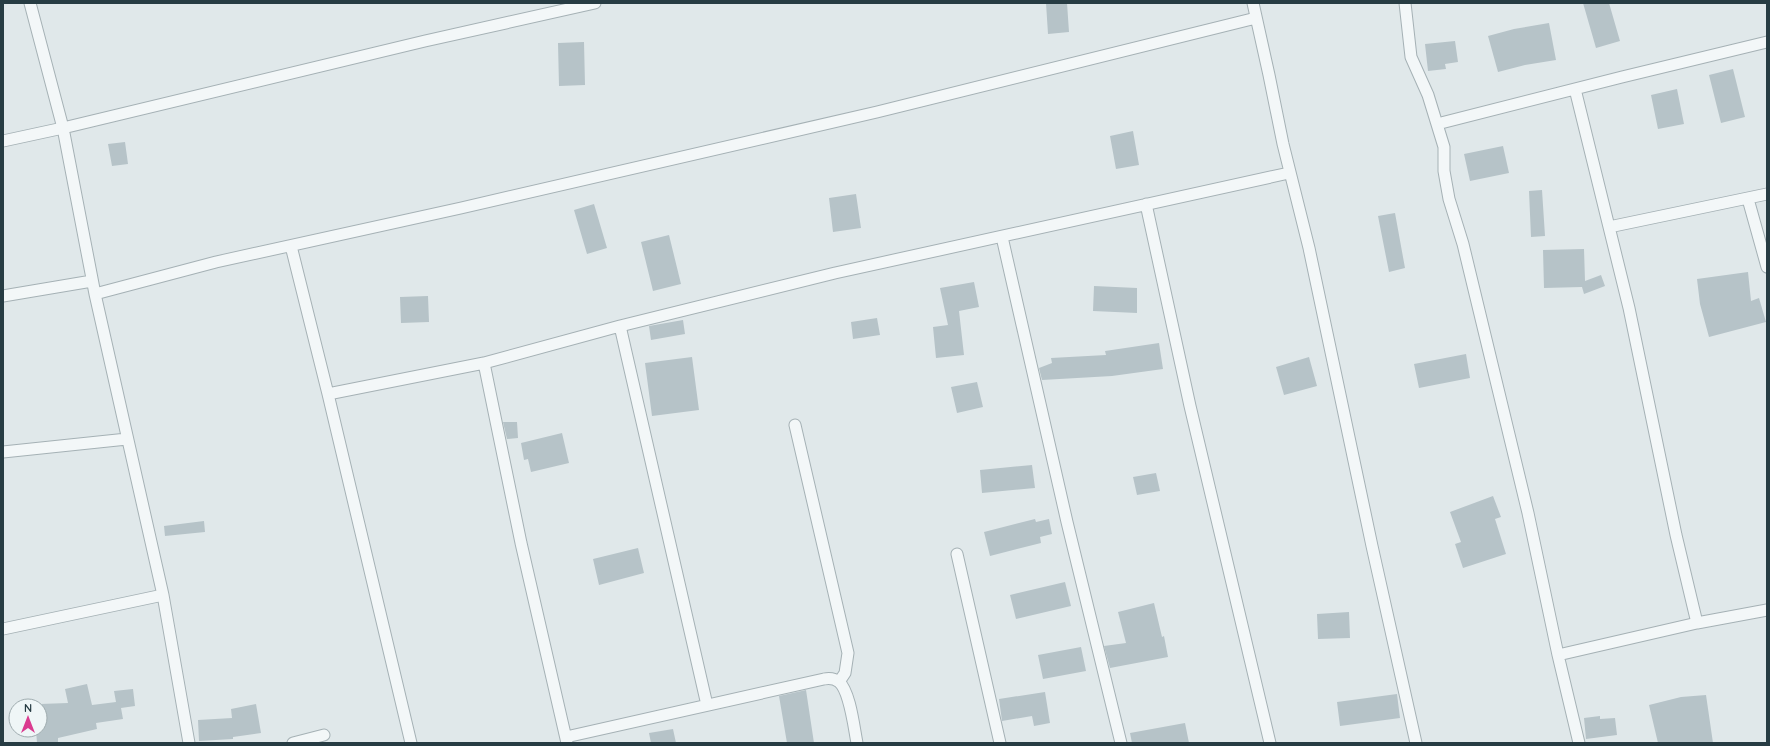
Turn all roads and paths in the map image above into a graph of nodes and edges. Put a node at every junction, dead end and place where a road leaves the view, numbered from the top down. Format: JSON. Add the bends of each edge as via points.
{"nodes":[{"id":1,"x":30,"y":3,"type":"edge"},
{"id":2,"x":595,"y":3,"type":"edge"},
{"id":3,"x":1253,"y":3,"type":"edge"},
{"id":4,"x":1405,"y":3,"type":"edge"},
{"id":5,"x":1256,"y":18,"type":"junction"},
{"id":6,"x":1767,"y":42,"type":"edge"},
{"id":7,"x":1575,"y":89,"type":"junction"},
{"id":8,"x":1437,"y":124,"type":"junction"},
{"id":9,"x":63,"y":128,"type":"junction"},
{"id":10,"x":3,"y":141,"type":"edge"},
{"id":11,"x":1289,"y":173,"type":"junction"},
{"id":12,"x":1767,"y":194,"type":"edge"},
{"id":13,"x":1748,"y":199,"type":"junction"},
{"id":14,"x":1146,"y":204,"type":"junction"},
{"id":15,"x":1609,"y":227,"type":"junction"},
{"id":16,"x":1002,"y":236,"type":"junction"},
{"id":17,"x":291,"y":246,"type":"junction"},
{"id":18,"x":1767,"y":267,"type":"edge"},
{"id":19,"x":92,"y":281,"type":"junction"},
{"id":20,"x":95,"y":294,"type":"junction"},
{"id":21,"x":3,"y":296,"type":"edge"},
{"id":22,"x":620,"y":326,"type":"junction"},
{"id":23,"x":484,"y":363,"type":"junction"},
{"id":24,"x":328,"y":394,"type":"junction"},
{"id":25,"x":795,"y":425,"type":"dead end"},
{"id":26,"x":127,"y":439,"type":"junction"},
{"id":27,"x":3,"y":452,"type":"edge"},
{"id":28,"x":957,"y":554,"type":"dead end"},
{"id":29,"x":162,"y":596,"type":"junction"},
{"id":30,"x":1767,"y":610,"type":"edge"},
{"id":31,"x":1698,"y":623,"type":"junction"},
{"id":32,"x":3,"y":629,"type":"edge"},
{"id":33,"x":1558,"y":655,"type":"junction"},
{"id":34,"x":839,"y":682,"type":"junction"},
{"id":35,"x":707,"y":705,"type":"junction"},
{"id":36,"x":324,"y":735,"type":"dead end"},
{"id":37,"x":566,"y":740,"type":"edge"},
{"id":38,"x":189,"y":743,"type":"edge"},
{"id":39,"x":293,"y":743,"type":"edge"},
{"id":40,"x":411,"y":743,"type":"edge"},
{"id":41,"x":857,"y":743,"type":"edge"},
{"id":42,"x":1000,"y":743,"type":"edge"},
{"id":43,"x":1121,"y":743,"type":"edge"},
{"id":44,"x":1270,"y":743,"type":"edge"},
{"id":45,"x":1416,"y":743,"type":"edge"},
{"id":46,"x":1579,"y":743,"type":"edge"}],
"edges":[{"from":1,"to":9,"type":"street"},
{"from":2,"to":9,"type":"street"},
{"from":3,"to":5,"type":"street"},
{"from":4,"to":8,"type":"street","via":[[1411,57],[1428,94]]},
{"from":5,"to":11,"type":"street"},
{"from":5,"to":17,"type":"street","via":[[877,112]]},
{"from":6,"to":7,"type":"street"},
{"from":7,"to":8,"type":"street"},
{"from":7,"to":15,"type":"street"},
{"from":8,"to":33,"type":"street","via":[[1444,146],[1444,171],[1448,192],[1526,505]]},
{"from":9,"to":10,"type":"street"},
{"from":9,"to":19,"type":"street"},
{"from":11,"to":14,"type":"street"},
{"from":11,"to":45,"type":"street","via":[[1309,248]]},
{"from":12,"to":13,"type":"street"},
{"from":13,"to":15,"type":"street"},
{"from":13,"to":18,"type":"street"},
{"from":14,"to":16,"type":"street"},
{"from":14,"to":44,"type":"street","via":[[1190,406]]},
{"from":15,"to":31,"type":"street","via":[[1629,308],[1676,535]]},
{"from":16,"to":22,"type":"street","via":[[835,273]]},
{"from":16,"to":43,"type":"street","via":[[1058,485]]},
{"from":17,"to":20,"type":"street","via":[[216,262]]},
{"from":17,"to":24,"type":"street"},
{"from":19,"to":20,"type":"street"},
{"from":19,"to":21,"type":"street"},
{"from":20,"to":26,"type":"street"},
{"from":22,"to":23,"type":"street"},
{"from":22,"to":35,"type":"street"},
{"from":23,"to":24,"type":"street"},
{"from":23,"to":37,"type":"street","via":[[521,544]]},
{"from":24,"to":40,"type":"street"},
{"from":25,"to":34,"type":"street","via":[[848,653],[845,673]]},
{"from":26,"to":27,"type":"street"},
{"from":26,"to":29,"type":"street"},
{"from":28,"to":42,"type":"street"},
{"from":29,"to":32,"type":"street"},
{"from":29,"to":38,"type":"street"},
{"from":30,"to":31,"type":"street"},
{"from":31,"to":33,"type":"street"},
{"from":33,"to":46,"type":"street"},
{"from":34,"to":35,"type":"street","via":[[832,678],[824,679]]},
{"from":34,"to":41,"type":"street","via":[[845,690]]},
{"from":35,"to":37,"type":"street"},
{"from":36,"to":39,"type":"street"}]}
